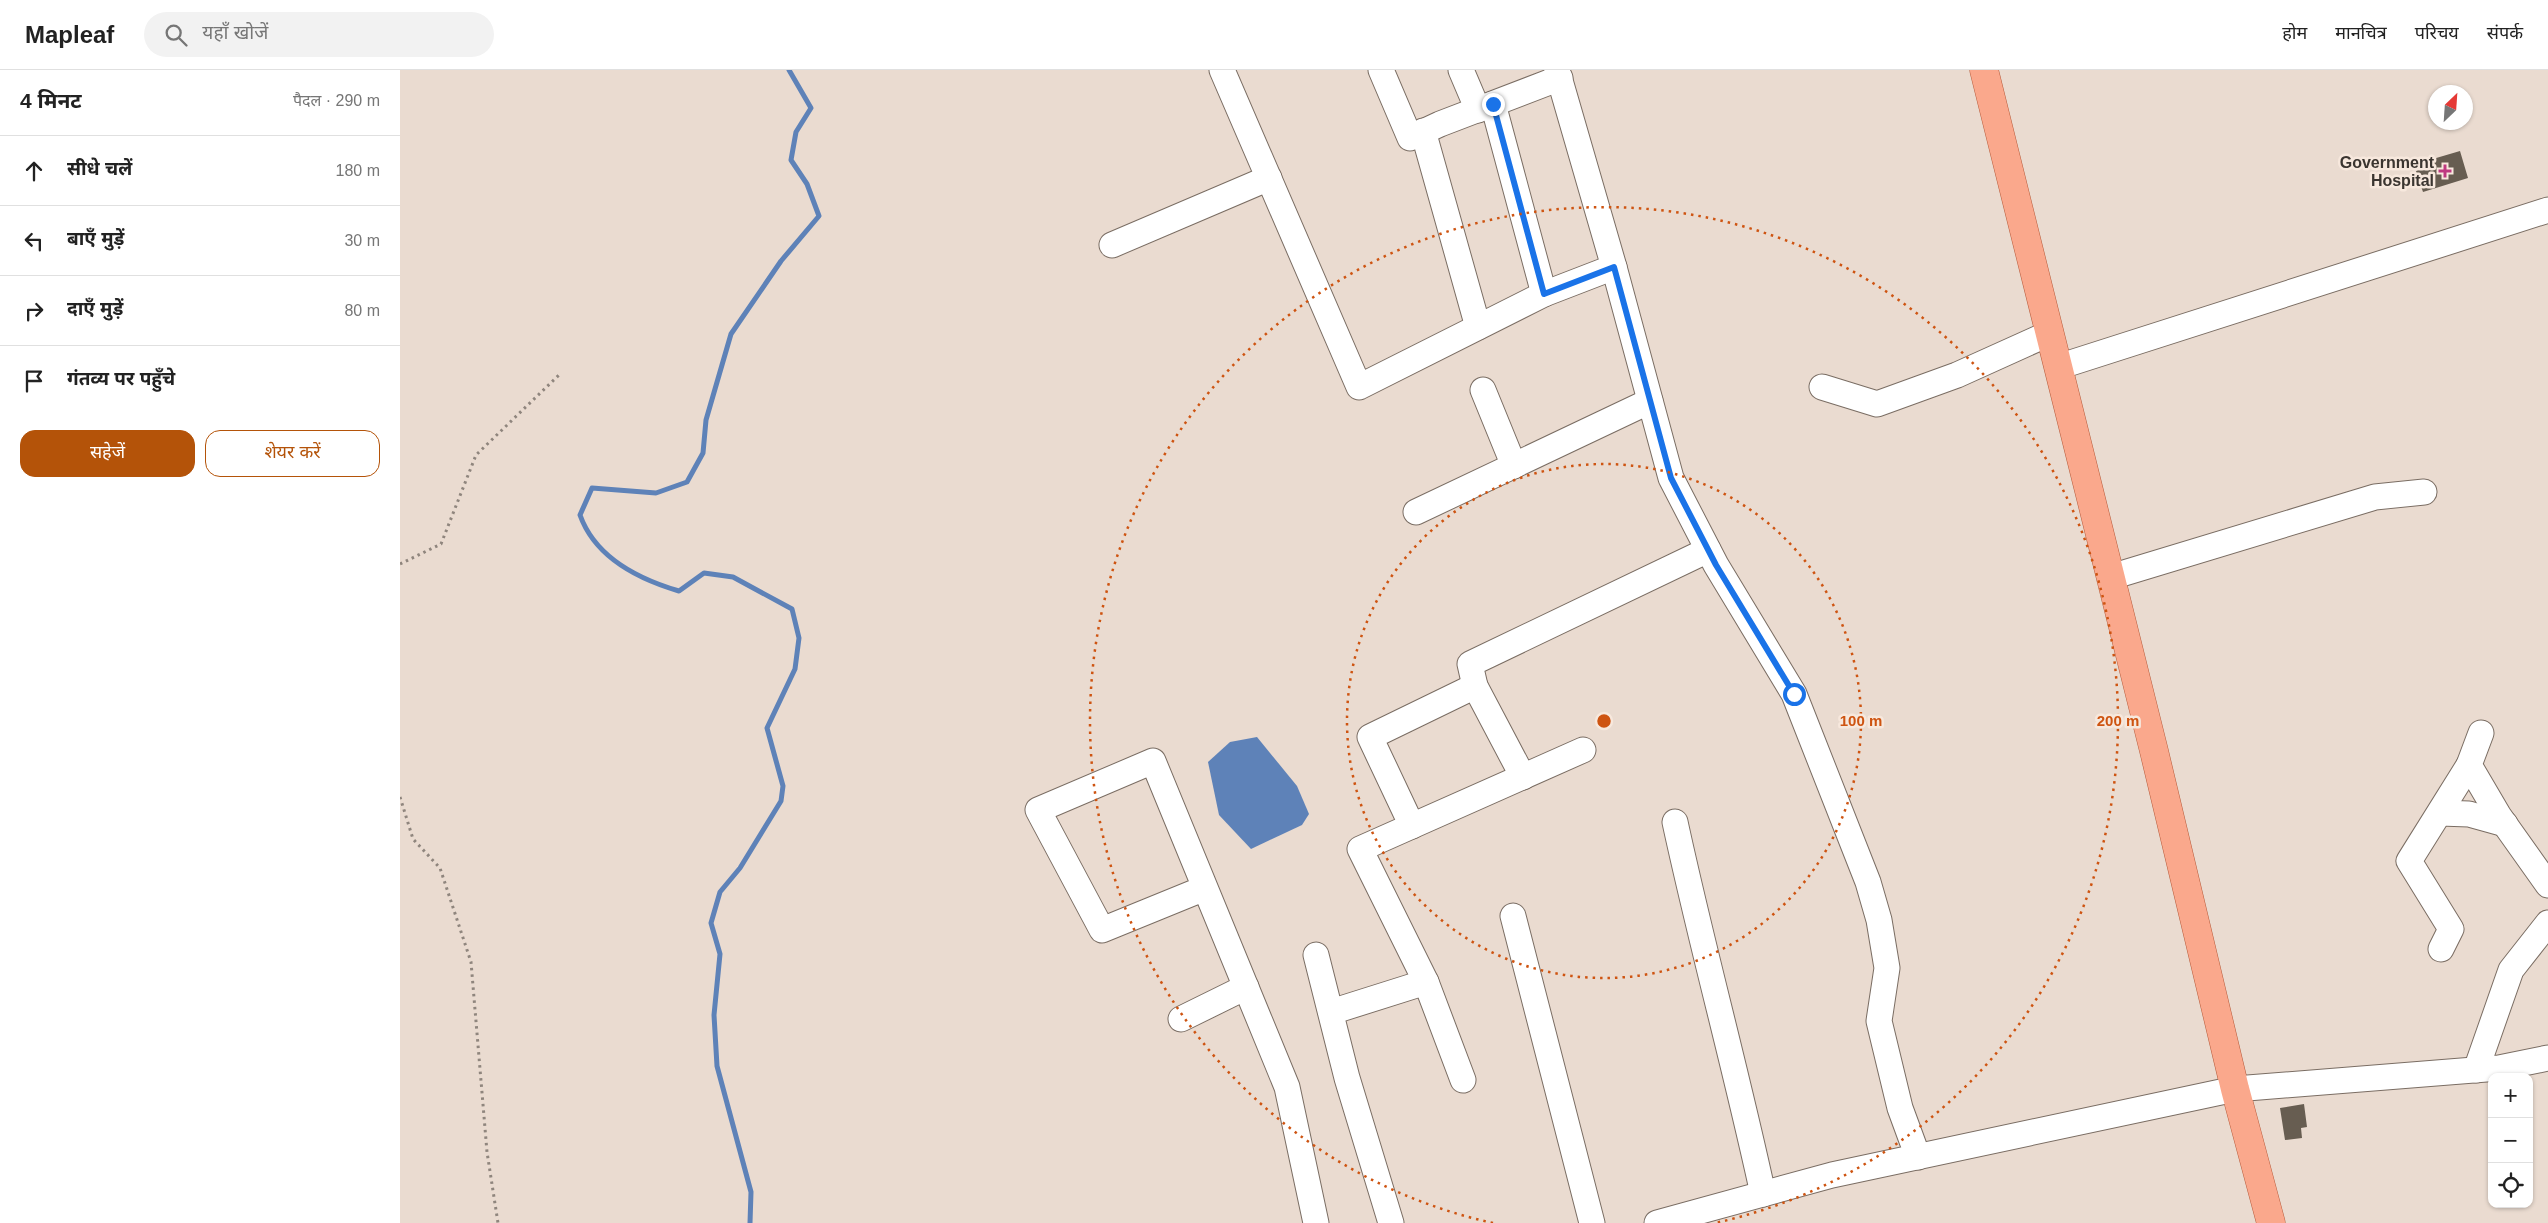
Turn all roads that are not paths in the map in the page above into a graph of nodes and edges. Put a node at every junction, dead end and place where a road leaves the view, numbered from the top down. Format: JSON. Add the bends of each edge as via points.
{"nodes":[{"id":1,"x":1222,"y":70,"type":"edge"},
{"id":2,"x":1381,"y":70,"type":"edge"},
{"id":3,"x":1461,"y":70,"type":"edge"},
{"id":4,"x":1984,"y":70,"type":"edge"},
{"id":5,"x":1558,"y":74,"type":"edge"},
{"id":6,"x":1485,"y":107,"type":"junction"},
{"id":7,"x":1423,"y":131,"type":"junction"},
{"id":8,"x":1269,"y":178,"type":"junction"},
{"id":9,"x":2548,"y":210,"type":"edge"},
{"id":10,"x":1112,"y":245,"type":"dead end"},
{"id":11,"x":1614,"y":267,"type":"junction"},
{"id":12,"x":1544,"y":294,"type":"junction"},
{"id":13,"x":1478,"y":327,"type":"junction"},
{"id":14,"x":2050,"y":333,"type":"junction"},
{"id":15,"x":2058,"y":367,"type":"junction"},
{"id":16,"x":1822,"y":387,"type":"dead end"},
{"id":17,"x":1483,"y":390,"type":"dead end"},
{"id":18,"x":1650,"y":401,"type":"junction"},
{"id":19,"x":1514,"y":466,"type":"junction"},
{"id":20,"x":2424,"y":492,"type":"dead end"},
{"id":21,"x":1416,"y":512,"type":"dead end"},
{"id":22,"x":1708,"y":550,"type":"junction"},
{"id":23,"x":2111,"y":577,"type":"junction"},
{"id":24,"x":1475,"y":686,"type":"junction"},
{"id":25,"x":2481,"y":733,"type":"dead end"},
{"id":26,"x":1583,"y":750,"type":"dead end"},
{"id":27,"x":2469,"y":764,"type":"junction"},
{"id":28,"x":1523,"y":777,"type":"junction"},
{"id":29,"x":2440,"y":813,"type":"junction"},
{"id":30,"x":1675,"y":822,"type":"dead end"},
{"id":31,"x":2504,"y":824,"type":"junction"},
{"id":32,"x":1412,"y":826,"type":"junction"},
{"id":33,"x":2548,"y":885,"type":"edge"},
{"id":34,"x":1205,"y":888,"type":"junction"},
{"id":35,"x":1512,"y":916,"type":"dead end"},
{"id":36,"x":2548,"y":923,"type":"edge"},
{"id":37,"x":2440,"y":949,"type":"dead end"},
{"id":38,"x":1316,"y":955,"type":"dead end"},
{"id":39,"x":1426,"y":982,"type":"junction"},
{"id":40,"x":1246,"y":987,"type":"junction"},
{"id":41,"x":1331,"y":1012,"type":"junction"},
{"id":42,"x":1181,"y":1019,"type":"dead end"},
{"id":43,"x":2548,"y":1058,"type":"edge"},
{"id":44,"x":2476,"y":1070,"type":"junction"},
{"id":45,"x":1463,"y":1080,"type":"dead end"},
{"id":46,"x":2235,"y":1089,"type":"junction"},
{"id":47,"x":1918,"y":1157,"type":"junction"},
{"id":48,"x":1763,"y":1194,"type":"junction"},
{"id":49,"x":1316,"y":1223,"type":"edge"},
{"id":50,"x":1390,"y":1223,"type":"edge"},
{"id":51,"x":1592,"y":1223,"type":"edge"},
{"id":52,"x":1657,"y":1223,"type":"edge"},
{"id":53,"x":2271,"y":1223,"type":"edge"}],
"edges":[{"from":1,"to":8,"type":"street"},
{"from":2,"to":7,"type":"street","via":[[1410,138]]},
{"from":3,"to":6,"type":"street"},
{"from":4,"to":14,"type":"main road"},
{"from":5,"to":6,"type":"street"},
{"from":5,"to":11,"type":"street"},
{"from":6,"to":7,"type":"street"},
{"from":6,"to":12,"type":"street"},
{"from":7,"to":13,"type":"street"},
{"from":8,"to":10,"type":"street"},
{"from":8,"to":13,"type":"street","via":[[1359,387]]},
{"from":9,"to":15,"type":"street"},
{"from":11,"to":12,"type":"street"},
{"from":11,"to":18,"type":"street"},
{"from":12,"to":13,"type":"street"},
{"from":14,"to":15,"type":"main road"},
{"from":14,"to":16,"type":"street","via":[[1957,374],[1877,404]]},
{"from":15,"to":23,"type":"main road"},
{"from":17,"to":19,"type":"street"},
{"from":18,"to":19,"type":"street"},
{"from":18,"to":22,"type":"street","via":[[1671,478]]},
{"from":19,"to":21,"type":"street"},
{"from":20,"to":23,"type":"street","via":[[2375,497]]},
{"from":22,"to":24,"type":"street","via":[[1470,664]]},
{"from":22,"to":47,"type":"street","via":[[1794,694],[1868,882],[1880,920],[1887,968],[1879,1021],[1900,1108]]},
{"from":23,"to":46,"type":"main road"},
{"from":24,"to":28,"type":"street"},
{"from":24,"to":32,"type":"street","via":[[1370,737]]},
{"from":25,"to":27,"type":"street"},
{"from":26,"to":28,"type":"street"},
{"from":27,"to":29,"type":"street"},
{"from":27,"to":31,"type":"street"},
{"from":28,"to":32,"type":"street"},
{"from":29,"to":31,"type":"street","via":[[2469,814]]},
{"from":29,"to":37,"type":"street","via":[[2409,861],[2451,928]]},
{"from":30,"to":48,"type":"street"},
{"from":31,"to":33,"type":"street"},
{"from":32,"to":39,"type":"street","via":[[1360,849]]},
{"from":34,"to":34,"type":"street","via":[[1102,930],[1038,810],[1153,761]]},
{"from":34,"to":40,"type":"street"},
{"from":35,"to":51,"type":"street"},
{"from":36,"to":44,"type":"street","via":[[2511,970]]},
{"from":38,"to":41,"type":"street"},
{"from":39,"to":41,"type":"street"},
{"from":39,"to":45,"type":"street"},
{"from":40,"to":42,"type":"street"},
{"from":40,"to":49,"type":"street","via":[[1287,1086]]},
{"from":41,"to":50,"type":"street"},
{"from":43,"to":44,"type":"street"},
{"from":44,"to":46,"type":"street"},
{"from":46,"to":47,"type":"street"},
{"from":46,"to":53,"type":"main road"},
{"from":47,"to":48,"type":"street"},
{"from":48,"to":52,"type":"street"}]}
